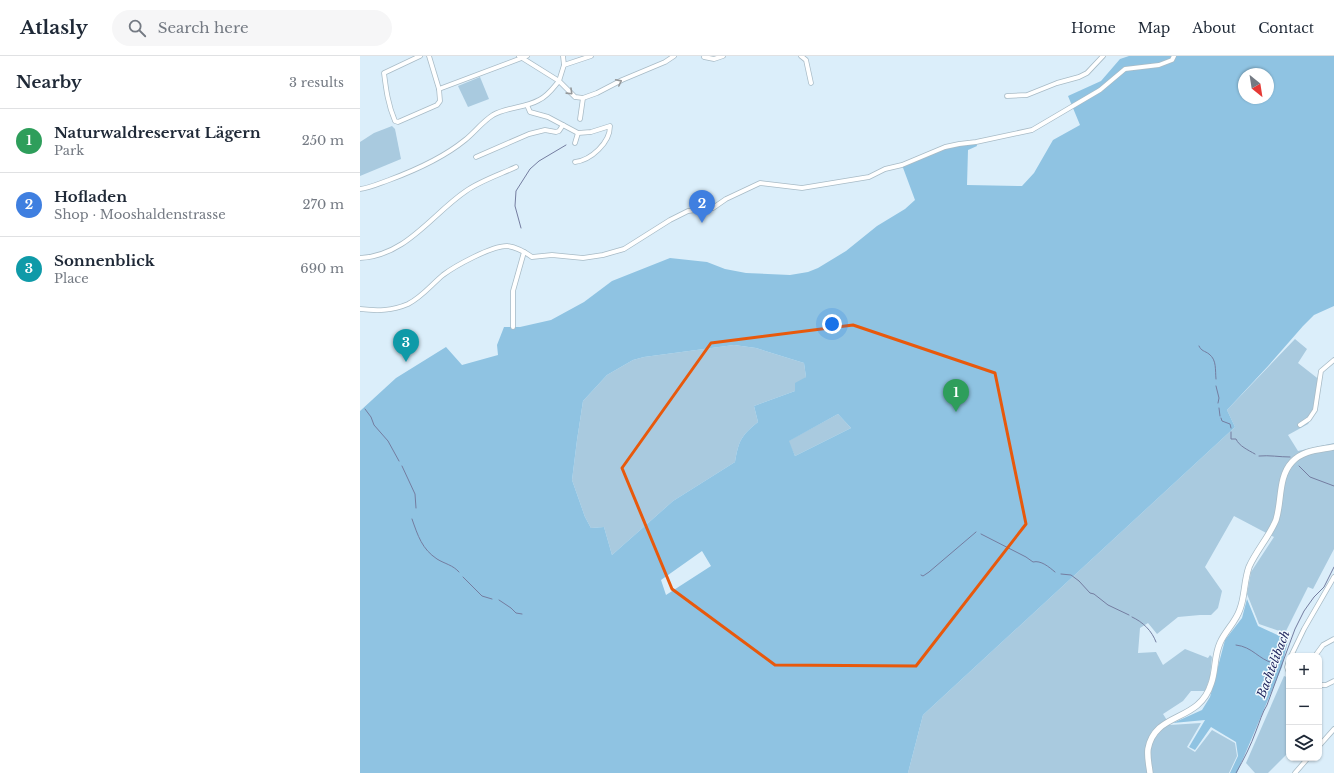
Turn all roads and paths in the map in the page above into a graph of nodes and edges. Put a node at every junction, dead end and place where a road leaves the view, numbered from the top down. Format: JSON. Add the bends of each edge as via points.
{"nodes":[{"id":1,"x":420,"y":56,"type":"edge"},
{"id":2,"x":430,"y":56,"type":"edge"},
{"id":3,"x":523,"y":56,"type":"edge"},
{"id":4,"x":563,"y":56,"type":"edge"},
{"id":5,"x":591,"y":56,"type":"edge"},
{"id":6,"x":674,"y":56,"type":"edge"},
{"id":7,"x":723,"y":56,"type":"edge"},
{"id":8,"x":801,"y":56,"type":"edge"},
{"id":9,"x":1103,"y":56,"type":"edge"},
{"id":10,"x":1174,"y":56,"type":"edge"},
{"id":11,"x":704,"y":57,"type":"dead end"},
{"id":12,"x":564,"y":65,"type":"junction"},
{"id":13,"x":559,"y":81,"type":"junction"},
{"id":14,"x":811,"y":83,"type":"dead end"},
{"id":15,"x":439,"y":89,"type":"junction"},
{"id":16,"x":1007,"y":96,"type":"dead end"},
{"id":17,"x":583,"y":98,"type":"junction"},
{"id":18,"x":527,"y":105,"type":"junction"},
{"id":19,"x":580,"y":118,"type":"dead end"},
{"id":20,"x":563,"y":125,"type":"junction"},
{"id":21,"x":578,"y":133,"type":"junction"},
{"id":22,"x":575,"y":143,"type":"dead end"},
{"id":23,"x":476,"y":157,"type":"dead end"},
{"id":24,"x":575,"y":162,"type":"dead end"},
{"id":25,"x":516,"y":166,"type":"dead end"},
{"id":26,"x":360,"y":189,"type":"edge"},
{"id":27,"x":524,"y":252,"type":"junction"},
{"id":28,"x":360,"y":258,"type":"edge"},
{"id":29,"x":360,"y":310,"type":"edge"},
{"id":30,"x":513,"y":327,"type":"dead end"},
{"id":31,"x":1334,"y":360,"type":"edge"},
{"id":32,"x":1300,"y":425,"type":"dead end"},
{"id":33,"x":1334,"y":447,"type":"edge"},
{"id":34,"x":1334,"y":577,"type":"edge"},
{"id":35,"x":1334,"y":639,"type":"edge"},
{"id":36,"x":1292,"y":653,"type":"edge"},
{"id":37,"x":1317,"y":653,"type":"edge"},
{"id":38,"x":1334,"y":681,"type":"edge"},
{"id":39,"x":1322,"y":686,"type":"edge"},
{"id":40,"x":1334,"y":729,"type":"edge"},
{"id":41,"x":1322,"y":743,"type":"edge"},
{"id":42,"x":1305,"y":761,"type":"edge"},
{"id":43,"x":1150,"y":773,"type":"edge"},
{"id":44,"x":1295,"y":773,"type":"edge"}],
"edges":[{"from":1,"to":15,"type":"street","via":[[384,72],[387,98],[395,121],[398,122],[437,105],[440,101]]},
{"from":2,"to":15,"type":"street"},
{"from":3,"to":13,"type":"street"},
{"from":3,"to":15,"type":"street"},
{"from":4,"to":12,"type":"street"},
{"from":5,"to":12,"type":"street"},
{"from":17,"to":6,"type":"street","one_way":true},
{"from":7,"to":11,"type":"street","via":[[714,59]]},
{"from":8,"to":14,"type":"street","via":[[806,60]]},
{"from":9,"to":16,"type":"street","via":[[1087,73],[1079,77],[1027,95]]},
{"from":10,"to":27,"type":"street","via":[[1172,60],[1160,64],[1125,69],[1100,90],[1032,130],[945,147],[868,177],[802,188],[760,183],[713,208],[683,214],[624,249],[603,255],[583,258],[552,255],[532,257]]},
{"from":12,"to":13,"type":"street"},
{"from":13,"to":17,"type":"street","one_way":true,"via":[[575,97]]},
{"from":13,"to":18,"type":"street","via":[[543,98]]},
{"from":17,"to":19,"type":"street"},
{"from":18,"to":20,"type":"street","via":[[530,112]]},
{"from":18,"to":26,"type":"street","via":[[494,114],[466,139],[437,159],[408,173]]},
{"from":20,"to":21,"type":"street"},
{"from":20,"to":23,"type":"street","via":[[559,131],[545,130],[529,134]]},
{"from":21,"to":22,"type":"street"},
{"from":21,"to":24,"type":"street","via":[[610,126],[608,135],[595,152],[588,158]]},
{"from":25,"to":28,"type":"street","via":[[467,190],[403,243]]},
{"from":27,"to":29,"type":"street","via":[[507,246],[492,249],[444,274],[426,292],[408,304],[386,310]]},
{"from":27,"to":30,"type":"street","via":[[514,291]]},
{"from":31,"to":32,"type":"street","via":[[1321,371],[1315,410],[1309,419]]},
{"from":33,"to":43,"type":"main road","via":[[1304,453],[1288,467],[1282,482],[1276,520],[1250,565],[1241,608],[1218,649],[1210,689],[1204,700],[1194,709],[1164,724],[1153,736],[1148,749]]},
{"from":34,"to":36,"type":"street"},
{"from":35,"to":37,"type":"street","via":[[1323,645]]},
{"from":38,"to":39,"type":"street"},
{"from":40,"to":41,"type":"street"},
{"from":42,"to":44,"type":"street"}]}
